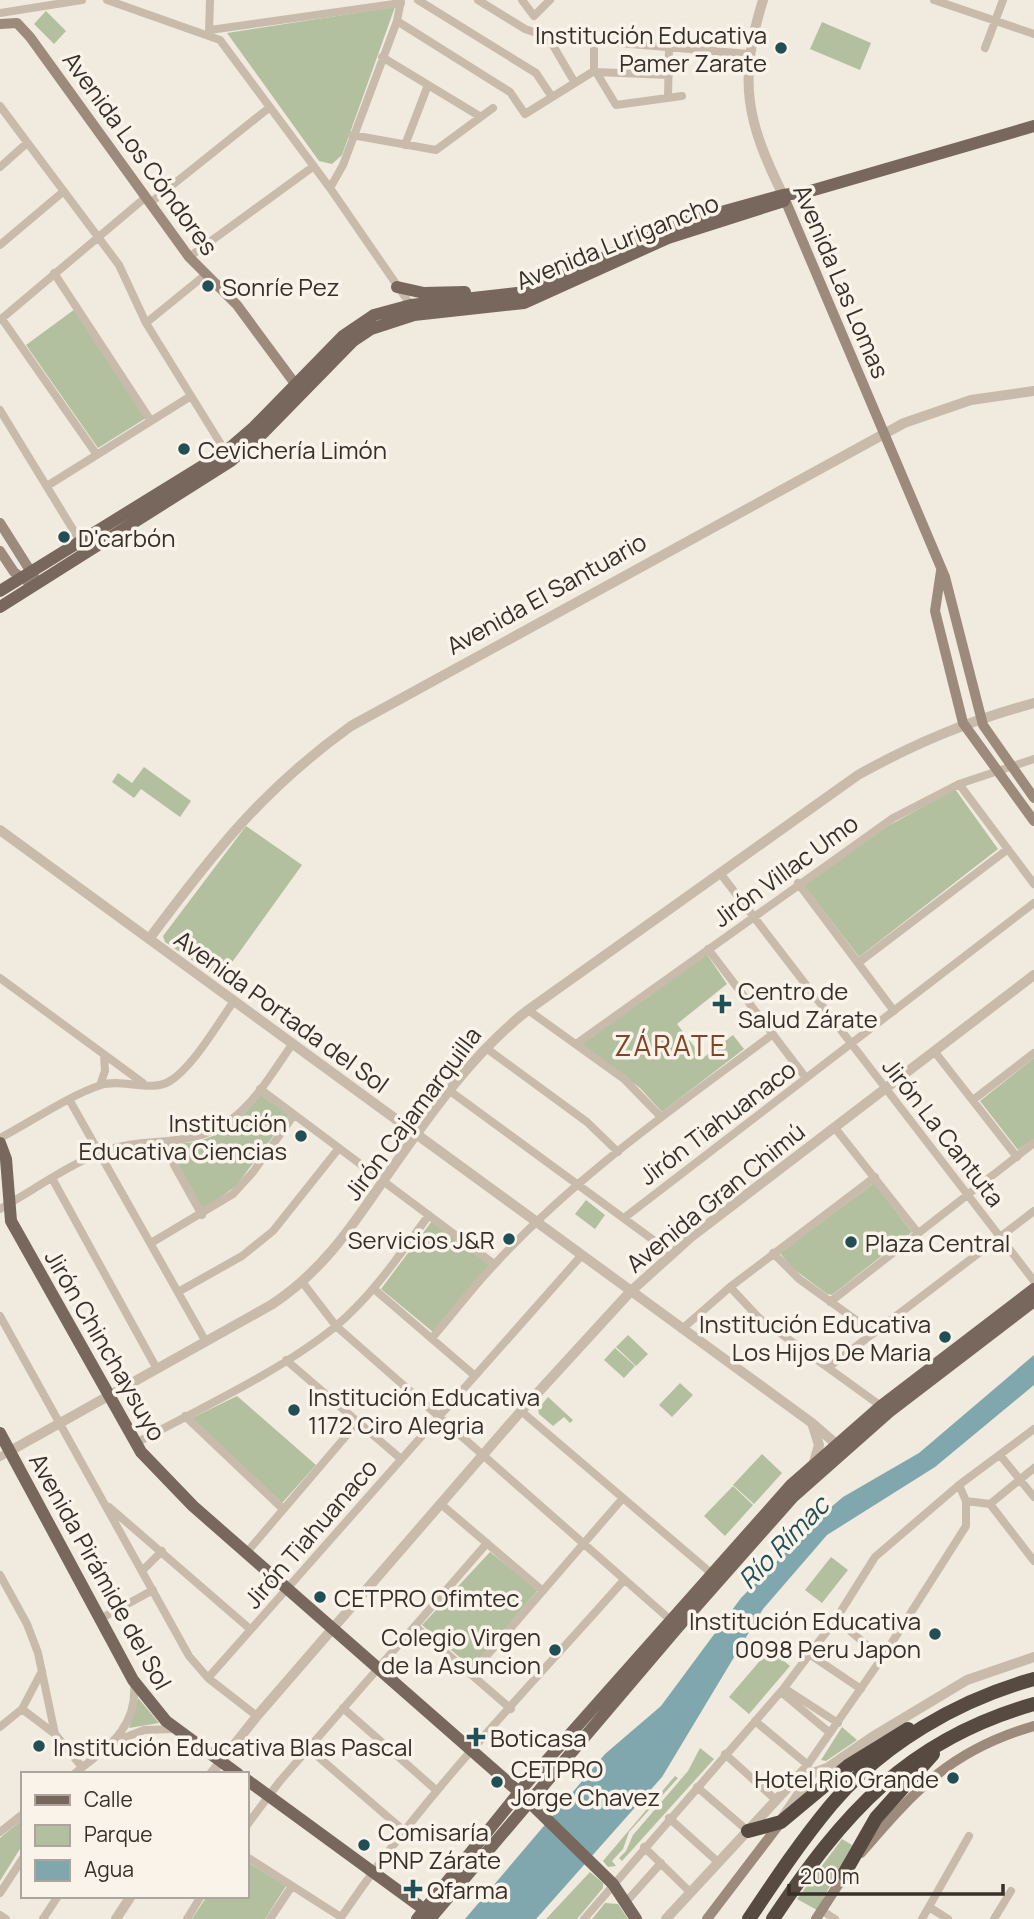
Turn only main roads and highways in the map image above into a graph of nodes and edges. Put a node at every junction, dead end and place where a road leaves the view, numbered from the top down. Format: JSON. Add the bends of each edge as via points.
{"nodes":[{"id":1,"x":0,"y":24,"type":"edge"},
{"id":2,"x":1034,"y":126,"type":"edge"},
{"id":3,"x":788,"y":197,"type":"junction"},
{"id":4,"x":597,"y":266,"type":"junction"},
{"id":5,"x":397,"y":287,"type":"road end"},
{"id":6,"x":485,"y":298,"type":"junction"},
{"id":7,"x":415,"y":310,"type":"junction"},
{"id":8,"x":296,"y":384,"type":"junction"},
{"id":9,"x":228,"y":456,"type":"junction"},
{"id":10,"x":0,"y":523,"type":"edge"},
{"id":11,"x":0,"y":551,"type":"edge"},
{"id":12,"x":941,"y":571,"type":"junction"},
{"id":13,"x":25,"y":574,"type":"junction"},
{"id":14,"x":36,"y":584,"type":"junction"},
{"id":15,"x":0,"y":591,"type":"edge"},
{"id":16,"x":0,"y":607,"type":"edge"},
{"id":17,"x":972,"y":688,"type":"junction"},
{"id":18,"x":956,"y":693,"type":"junction"},
{"id":19,"x":1034,"y":798,"type":"edge"},
{"id":20,"x":1034,"y":821,"type":"edge"},
{"id":21,"x":0,"y":1140,"type":"edge"},
{"id":22,"x":4,"y":1207,"type":"edge"},
{"id":23,"x":1034,"y":1289,"type":"edge"},
{"id":24,"x":1034,"y":1301,"type":"edge"},
{"id":25,"x":0,"y":1433,"type":"edge"},
{"id":26,"x":840,"y":1446,"type":"junction"},
{"id":27,"x":5,"y":1454,"type":"edge"},
{"id":28,"x":674,"y":1623,"type":"junction"},
{"id":29,"x":1034,"y":1679,"type":"edge"},
{"id":30,"x":1034,"y":1704,"type":"edge"},
{"id":31,"x":936,"y":1720,"type":"junction"},
{"id":32,"x":1034,"y":1726,"type":"edge"},
{"id":33,"x":943,"y":1742,"type":"junction"},
{"id":34,"x":235,"y":1772,"type":"edge"},
{"id":35,"x":248,"y":1781,"type":"edge"},
{"id":36,"x":519,"y":1792,"type":"junction"},
{"id":37,"x":533,"y":1805,"type":"junction"},
{"id":38,"x":781,"y":1822,"type":"junction"},
{"id":39,"x":748,"y":1831,"type":"road end"},
{"id":40,"x":844,"y":1874,"type":"junction"},
{"id":41,"x":819,"y":1915,"type":"edge"},
{"id":42,"x":428,"y":1917,"type":"edge"},
{"id":43,"x":636,"y":1919,"type":"edge"},
{"id":44,"x":707,"y":1919,"type":"edge"},
{"id":45,"x":749,"y":1919,"type":"edge"},
{"id":46,"x":773,"y":1919,"type":"edge"}],
"edges":[{"from":1,"to":8,"type":"main road","name":"Avenida Los Cóndores","via":[[17,23],[30,37],[189,257],[237,304]]},
{"from":2,"to":3,"type":"main road","name":"Avenida Lurigancho"},
{"from":3,"to":4,"type":"main road","name":"Avenida Lurigancho"},
{"from":3,"to":12,"type":"main road","name":"Avenida Las Lomas"},
{"from":4,"to":6,"type":"main road","name":"Avenida Lurigancho","via":[[524,292]]},
{"from":4,"to":7,"type":"main road","name":"Avenida Lurigancho","via":[[513,305]]},
{"from":5,"to":6,"type":"main road","via":[[430,294],[466,292]]},
{"from":6,"to":7,"type":"main road","name":"Avenida Lurigancho"},
{"from":7,"to":8,"type":"main road","name":"Avenida Lurigancho","via":[[380,313],[354,327]]},
{"from":7,"to":9,"type":"main road","name":"Avenida Lurigancho","via":[[353,341],[263,433]]},
{"from":8,"to":9,"type":"main road","name":"Avenida Lurigancho"},
{"from":9,"to":13,"type":"main road","name":"Avenida Lurigancho","via":[[77,535]]},
{"from":9,"to":14,"type":"main road","name":"Avenida Lurigancho"},
{"from":10,"to":13,"type":"main road"},
{"from":11,"to":13,"type":"main road"},
{"from":12,"to":17,"type":"main road","name":"Avenida Las Lomas"},
{"from":12,"to":18,"type":"main road","via":[[935,611]]},
{"from":13,"to":14,"type":"main road"},
{"from":13,"to":15,"type":"main road","name":"Avenida Lurigancho"},
{"from":14,"to":16,"type":"main road","name":"Avenida Lurigancho"},
{"from":17,"to":18,"type":"main road","via":[[965,694]]},
{"from":17,"to":19,"type":"main road","name":"Avenida Las Lomas","via":[[988,735]]},
{"from":18,"to":20,"type":"main road","via":[[963,723]]},
{"from":21,"to":22,"type":"main road","via":[[8,1171]]},
{"from":22,"to":36,"type":"main road","name":"Jirón Chinchaysuyo","via":[[108,1396],[157,1471]]},
{"from":23,"to":26,"type":"main road","via":[[881,1406]]},
{"from":24,"to":26,"type":"main road"},
{"from":25,"to":27,"type":"main road","name":"Avenida Pirámide del Sol"},
{"from":26,"to":28,"type":"main road"},
{"from":26,"to":28,"type":"main road","via":[[814,1462],[711,1573]]},
{"from":27,"to":34,"type":"main road","name":"Avenida Pirámide del Sol","via":[[102,1618],[133,1680],[177,1729]]},
{"from":28,"to":36,"type":"main road"},
{"from":28,"to":37,"type":"main road"},
{"from":29,"to":31,"type":"highway"},
{"from":30,"to":33,"type":"highway"},
{"from":31,"to":38,"type":"highway","via":[[900,1732],[880,1745]]},
{"from":31,"to":45,"type":"highway","via":[[888,1752],[832,1803]]},
{"from":32,"to":40,"type":"main road","via":[[953,1760],[898,1810]]},
{"from":33,"to":40,"type":"highway","via":[[876,1818]]},
{"from":33,"to":46,"type":"highway","via":[[891,1776],[848,1816]]},
{"from":35,"to":42,"type":"main road"},
{"from":36,"to":37,"type":"main road","name":"Jirón Chinchaysuyo"},
{"from":36,"to":42,"type":"main road"},
{"from":37,"to":42,"type":"main road"},
{"from":37,"to":43,"type":"main road","name":"Jirón Chinchaysuyo","via":[[613,1884]]},
{"from":38,"to":39,"type":"highway"},
{"from":38,"to":44,"type":"main road"},
{"from":40,"to":41,"type":"main road"}]}
